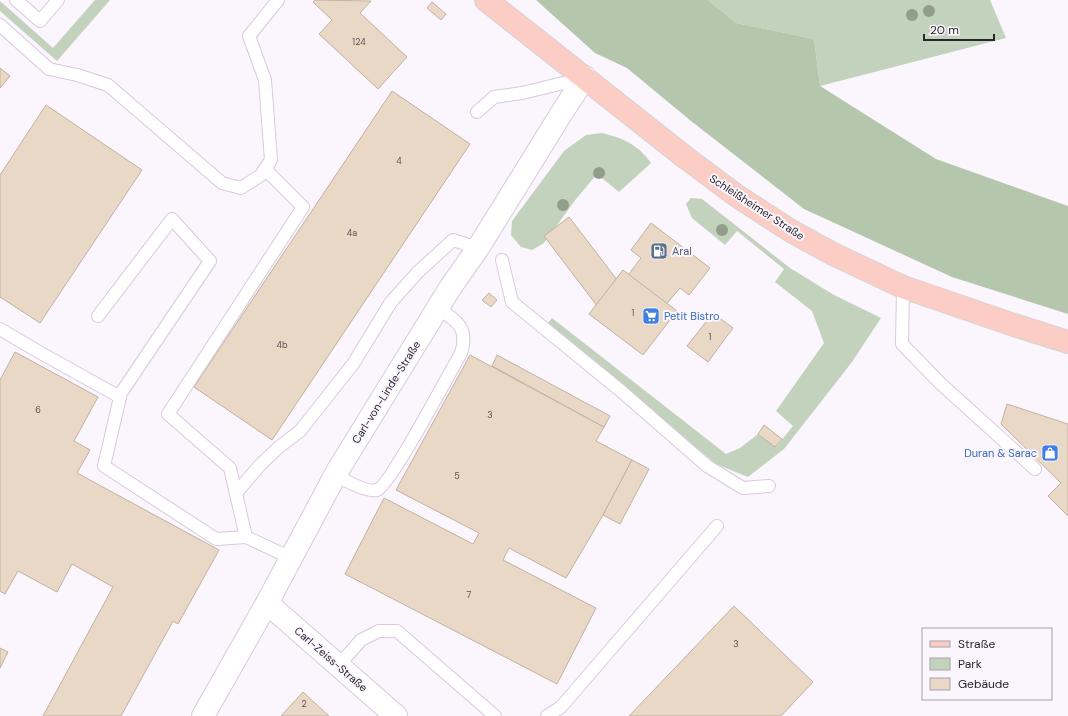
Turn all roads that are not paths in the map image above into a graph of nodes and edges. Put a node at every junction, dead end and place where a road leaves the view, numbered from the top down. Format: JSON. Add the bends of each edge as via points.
{"nodes":[{"id":1,"x":16,"y":0,"type":"edge"},
{"id":2,"x":58,"y":0,"type":"edge"},
{"id":3,"x":278,"y":0,"type":"edge"},
{"id":4,"x":486,"y":0,"type":"edge"},
{"id":5,"x":0,"y":25,"type":"edge"},
{"id":6,"x":585,"y":77,"type":"junction"},
{"id":7,"x":477,"y":112,"type":"dead end"},
{"id":8,"x":265,"y":169,"type":"junction"},
{"id":9,"x":478,"y":248,"type":"junction"},
{"id":10,"x":502,"y":260,"type":"dead end"},
{"id":11,"x":902,"y":287,"type":"junction"},
{"id":12,"x":438,"y":308,"type":"junction"},
{"id":13,"x":98,"y":316,"type":"dead end"},
{"id":14,"x":0,"y":330,"type":"edge"},
{"id":15,"x":1068,"y":342,"type":"edge"},
{"id":16,"x":120,"y":397,"type":"junction"},
{"id":17,"x":1035,"y":469,"type":"dead end"},
{"id":18,"x":335,"y":476,"type":"junction"},
{"id":19,"x":769,"y":486,"type":"dead end"},
{"id":20,"x":236,"y":493,"type":"junction"},
{"id":21,"x":717,"y":526,"type":"dead end"},
{"id":22,"x":246,"y":537,"type":"junction"},
{"id":23,"x":291,"y":558,"type":"junction"},
{"id":24,"x":267,"y":603,"type":"junction"},
{"id":25,"x":338,"y":666,"type":"junction"},
{"id":26,"x":203,"y":716,"type":"edge"},
{"id":27,"x":396,"y":716,"type":"edge"},
{"id":28,"x":494,"y":716,"type":"edge"},
{"id":29,"x":547,"y":716,"type":"edge"}],
"edges":[{"from":1,"to":2,"type":"lane","via":[[40,21]]},
{"from":3,"to":8,"type":"lane","via":[[249,36],[265,80],[271,160]]},
{"from":4,"to":6,"type":"main road","name":"Schleißheimer Straße"},
{"from":5,"to":8,"type":"lane","via":[[49,69],[108,85],[222,183],[241,188],[261,175]]},
{"from":6,"to":7,"type":"lane","via":[[522,93],[494,97]]},
{"from":6,"to":9,"type":"street","name":"Carl-von-Linde-Straße"},
{"from":6,"to":11,"type":"main road","name":"Schleißheimer Straße","via":[[737,196],[791,231]]},
{"from":8,"to":20,"type":"lane","via":[[303,207],[168,414],[230,468]]},
{"from":9,"to":12,"type":"street","name":"Carl-von-Linde-Straße"},
{"from":9,"to":20,"type":"lane","via":[[453,240],[423,267],[391,302],[353,364],[300,431],[261,464]]},
{"from":10,"to":19,"type":"lane","via":[[512,302],[707,466],[743,488]]},
{"from":11,"to":15,"type":"main road","name":"Schleißheimer Straße"},
{"from":11,"to":17,"type":"lane","via":[[902,344],[940,383]]},
{"from":12,"to":18,"type":"street","name":"Carl-von-Linde-Straße"},
{"from":12,"to":18,"type":"lane","via":[[461,327],[464,342],[461,353],[400,461],[385,484],[379,490],[371,492]]},
{"from":13,"to":16,"type":"lane","via":[[172,219],[210,261]]},
{"from":14,"to":16,"type":"lane"},
{"from":16,"to":22,"type":"lane","via":[[104,466],[216,539]]},
{"from":18,"to":23,"type":"street","name":"Carl-von-Linde-Straße"},
{"from":20,"to":22,"type":"lane"},
{"from":21,"to":29,"type":"lane","via":[[561,707]]},
{"from":22,"to":23,"type":"lane"},
{"from":23,"to":24,"type":"street","name":"Carl-von-Linde-Straße"},
{"from":24,"to":25,"type":"street","name":"Carl-Zeiss-Straße"},
{"from":24,"to":26,"type":"street","name":"Carl-von-Linde-Straße"},
{"from":25,"to":27,"type":"street","name":"Carl-Zeiss-Straße"},
{"from":25,"to":28,"type":"lane","via":[[361,640],[378,631],[397,631]]}]}
